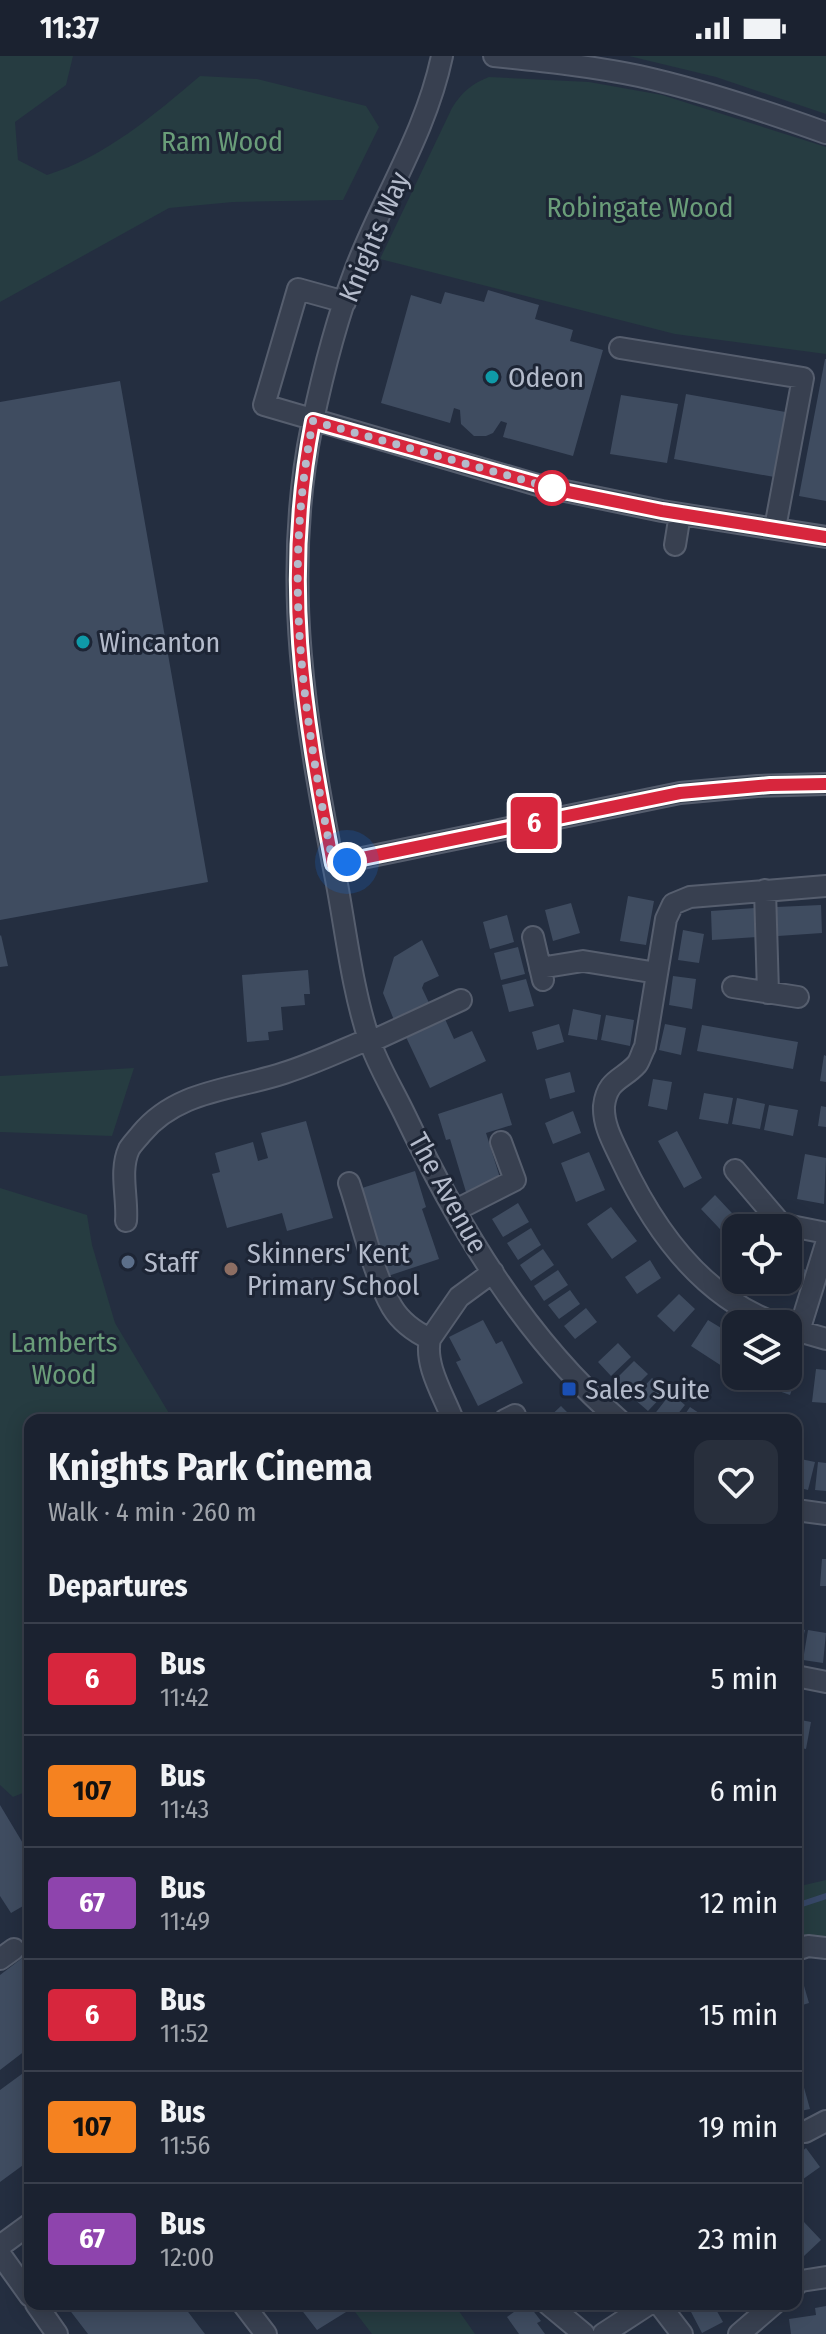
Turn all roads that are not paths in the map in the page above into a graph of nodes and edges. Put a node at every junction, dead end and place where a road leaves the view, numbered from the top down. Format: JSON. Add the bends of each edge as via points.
{"nodes":[{"id":1,"x":442,"y":56,"type":"edge"},
{"id":2,"x":494,"y":56,"type":"edge"},
{"id":3,"x":826,"y":133,"type":"edge"},
{"id":4,"x":345,"y":302,"type":"junction"},
{"id":5,"x":620,"y":348,"type":"dead end"},
{"id":6,"x":313,"y":421,"type":"junction"},
{"id":7,"x":680,"y":514,"type":"junction"},
{"id":8,"x":775,"y":528,"type":"junction"},
{"id":9,"x":826,"y":537,"type":"edge"},
{"id":10,"x":675,"y":545,"type":"dead end"},
{"id":11,"x":826,"y":784,"type":"edge"},
{"id":12,"x":333,"y":864,"type":"junction"},
{"id":13,"x":826,"y":886,"type":"edge"},
{"id":14,"x":765,"y":890,"type":"junction"},
{"id":15,"x":345,"y":930,"type":"joint"},
{"id":16,"x":533,"y":937,"type":"dead end"},
{"id":17,"x":657,"y":973,"type":"junction"},
{"id":18,"x":733,"y":987,"type":"dead end"},
{"id":19,"x":768,"y":993,"type":"junction"},
{"id":20,"x":798,"y":997,"type":"dead end"},
{"id":21,"x":461,"y":1000,"type":"dead end"},
{"id":22,"x":369,"y":1040,"type":"junction"},
{"id":23,"x":501,"y":1142,"type":"dead end"},
{"id":24,"x":735,"y":1170,"type":"dead end"},
{"id":25,"x":349,"y":1183,"type":"dead end"},
{"id":26,"x":456,"y":1210,"type":"junction"},
{"id":27,"x":126,"y":1221,"type":"dead end"},
{"id":28,"x":826,"y":1233,"type":"edge"},
{"id":29,"x":826,"y":1244,"type":"edge"},
{"id":30,"x":493,"y":1272,"type":"junction"},
{"id":31,"x":745,"y":1310,"type":"edge"},
{"id":32,"x":801,"y":1310,"type":"edge"},
{"id":33,"x":802,"y":1332,"type":"edge"},
{"id":34,"x":430,"y":1339,"type":"junction"},
{"id":35,"x":826,"y":1339,"type":"edge"},
{"id":36,"x":451,"y":1414,"type":"edge"},
{"id":37,"x":613,"y":1414,"type":"edge"},
{"id":38,"x":802,"y":1511,"type":"edge"},
{"id":39,"x":826,"y":1514,"type":"edge"},
{"id":40,"x":802,"y":1677,"type":"edge"},
{"id":41,"x":826,"y":1682,"type":"edge"},
{"id":42,"x":802,"y":1948,"type":"edge"},
{"id":43,"x":826,"y":1948,"type":"edge"},
{"id":44,"x":826,"y":2121,"type":"edge"},
{"id":45,"x":802,"y":2132,"type":"edge"},
{"id":46,"x":24,"y":2228,"type":"edge"},
{"id":47,"x":0,"y":2246,"type":"edge"},
{"id":48,"x":0,"y":2254,"type":"edge"},
{"id":49,"x":826,"y":2277,"type":"edge"},
{"id":50,"x":802,"y":2281,"type":"edge"},
{"id":51,"x":24,"y":2288,"type":"edge"},
{"id":52,"x":40,"y":2310,"type":"edge"},
{"id":53,"x":248,"y":2310,"type":"edge"},
{"id":54,"x":555,"y":2310,"type":"edge"},
{"id":55,"x":640,"y":2310,"type":"edge"},
{"id":56,"x":664,"y":2310,"type":"edge"},
{"id":57,"x":767,"y":2310,"type":"edge"},
{"id":58,"x":57,"y":2334,"type":"edge"},
{"id":59,"x":266,"y":2334,"type":"edge"},
{"id":60,"x":584,"y":2334,"type":"edge"},
{"id":61,"x":603,"y":2334,"type":"edge"},
{"id":62,"x":682,"y":2334,"type":"edge"},
{"id":63,"x":739,"y":2334,"type":"edge"}],
"edges":[{"from":1,"to":4,"type":"street","name":"Knights Way","via":[[426,116]]},
{"from":2,"to":3,"type":"street","via":[[640,76]]},
{"from":4,"to":6,"type":"street","name":"Knights Way"},
{"from":4,"to":6,"type":"street","via":[[298,289],[264,405]]},
{"from":5,"to":8,"type":"street","via":[[803,378]]},
{"from":6,"to":7,"type":"street","via":[[526,482]]},
{"from":6,"to":12,"type":"street","name":"Knights Way","via":[[298,536],[298,627],[308,729]]},
{"from":7,"to":8,"type":"street"},
{"from":7,"to":10,"type":"street"},
{"from":8,"to":9,"type":"street"},
{"from":11,"to":12,"type":"street","via":[[680,793]]},
{"from":12,"to":15,"type":"street","name":"Knights Way"},
{"from":13,"to":14,"type":"street"},
{"from":14,"to":17,"type":"street","via":[[690,897],[673,904]]},
{"from":14,"to":19,"type":"street"},
{"from":15,"to":22,"type":"street","name":"The Avenue"},
{"from":16,"to":17,"type":"street","via":[[542,974],[583,961]]},
{"from":17,"to":31,"type":"street","via":[[645,1047],[607,1094],[605,1122],[632,1183],[663,1233],[690,1267]]},
{"from":18,"to":19,"type":"street"},
{"from":19,"to":20,"type":"street"},
{"from":21,"to":22,"type":"street"},
{"from":22,"to":26,"type":"street","name":"The Avenue"},
{"from":22,"to":27,"type":"street","via":[[279,1075],[190,1097],[153,1119],[130,1148],[124,1170]]},
{"from":23,"to":26,"type":"street","via":[[515,1180]]},
{"from":24,"to":28,"type":"street","via":[[781,1224]]},
{"from":25,"to":34,"type":"street","via":[[393,1308]]},
{"from":26,"to":30,"type":"street","name":"The Avenue"},
{"from":29,"to":32,"type":"street"},
{"from":30,"to":34,"type":"street","via":[[459,1297]]},
{"from":30,"to":37,"type":"street","name":"The Avenue","via":[[539,1335]]},
{"from":33,"to":35,"type":"street"},
{"from":34,"to":36,"type":"street","via":[[431,1363]]},
{"from":38,"to":39,"type":"street"},
{"from":40,"to":41,"type":"street"},
{"from":42,"to":43,"type":"street"},
{"from":44,"to":45,"type":"street"},
{"from":46,"to":47,"type":"street"},
{"from":48,"to":51,"type":"street"},
{"from":49,"to":50,"type":"street"},
{"from":52,"to":58,"type":"street"},
{"from":53,"to":59,"type":"street"},
{"from":54,"to":60,"type":"street"},
{"from":55,"to":61,"type":"street"},
{"from":56,"to":62,"type":"street"},
{"from":57,"to":63,"type":"street"}]}
